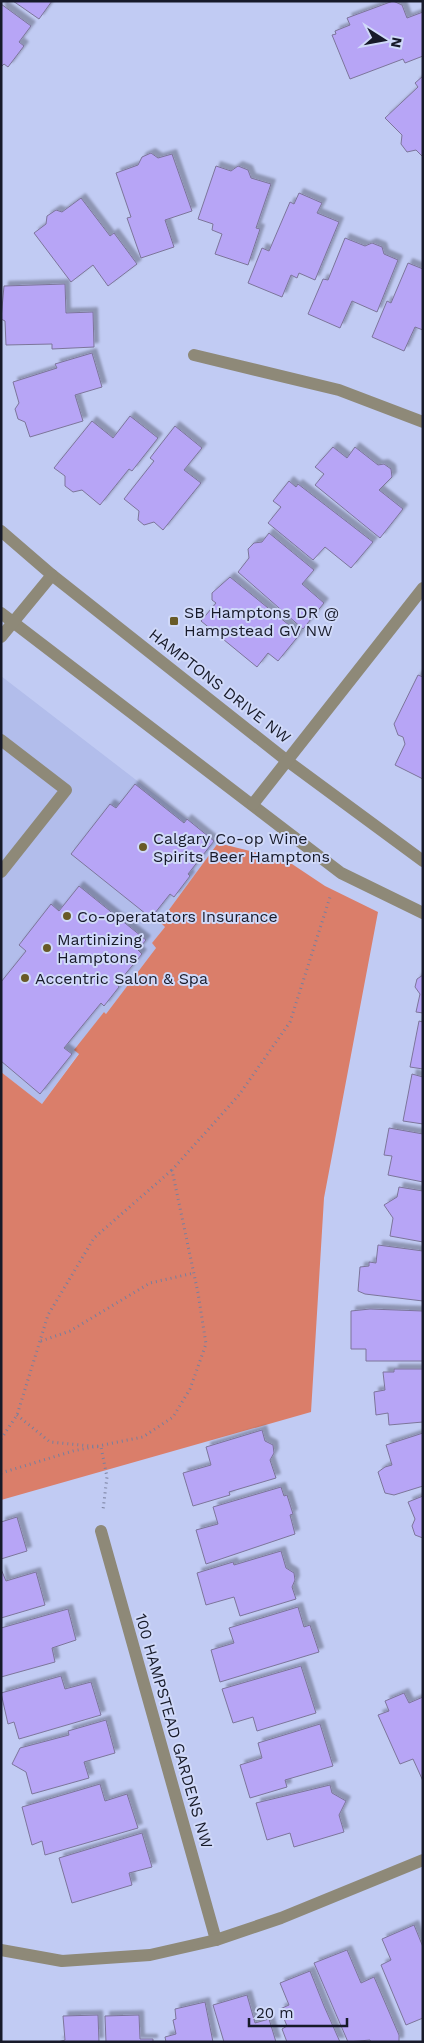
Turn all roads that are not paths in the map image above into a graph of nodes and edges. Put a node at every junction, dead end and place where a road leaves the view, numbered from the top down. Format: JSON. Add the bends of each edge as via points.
{"nodes":[{"id":1,"x":194,"y":355,"type":"dead end"},
{"id":2,"x":423,"y":422,"type":"edge"},
{"id":3,"x":1,"y":531,"type":"edge"},
{"id":4,"x":52,"y":575,"type":"junction"},
{"id":5,"x":423,"y":588,"type":"edge"},
{"id":6,"x":1,"y":613,"type":"edge"},
{"id":7,"x":13,"y":623,"type":"junction"},
{"id":8,"x":1,"y":637,"type":"edge"},
{"id":9,"x":1,"y":740,"type":"edge"},
{"id":10,"x":286,"y":760,"type":"junction"},
{"id":11,"x":253,"y":804,"type":"junction"},
{"id":12,"x":423,"y":861,"type":"edge"},
{"id":13,"x":1,"y":872,"type":"edge"},
{"id":14,"x":423,"y":913,"type":"edge"},
{"id":15,"x":100,"y":1531,"type":"road end"},
{"id":16,"x":423,"y":1860,"type":"edge"},
{"id":17,"x":216,"y":1940,"type":"junction"},
{"id":18,"x":1,"y":1950,"type":"edge"}],
"edges":[{"from":1,"to":2,"type":"street","via":[[339,390]]},
{"from":3,"to":4,"type":"street","name":"HAMPTONS DRIVE NW"},
{"from":4,"to":7,"type":"street"},
{"from":4,"to":10,"type":"street","name":"HAMPTONS DRIVE NW"},
{"from":5,"to":10,"type":"street"},
{"from":6,"to":7,"type":"street"},
{"from":7,"to":8,"type":"street"},
{"from":7,"to":11,"type":"street"},
{"from":9,"to":13,"type":"street","via":[[66,790]]},
{"from":10,"to":11,"type":"street"},
{"from":10,"to":12,"type":"street","name":"HAMPTONS DRIVE NW"},
{"from":11,"to":14,"type":"street","via":[[341,873]]},
{"from":15,"to":17,"type":"street","name":"100 HAMPSTEAD GARDENS NW"},
{"from":16,"to":17,"type":"street","via":[[281,1918]]},
{"from":17,"to":18,"type":"street","via":[[150,1955],[62,1961]]}]}
